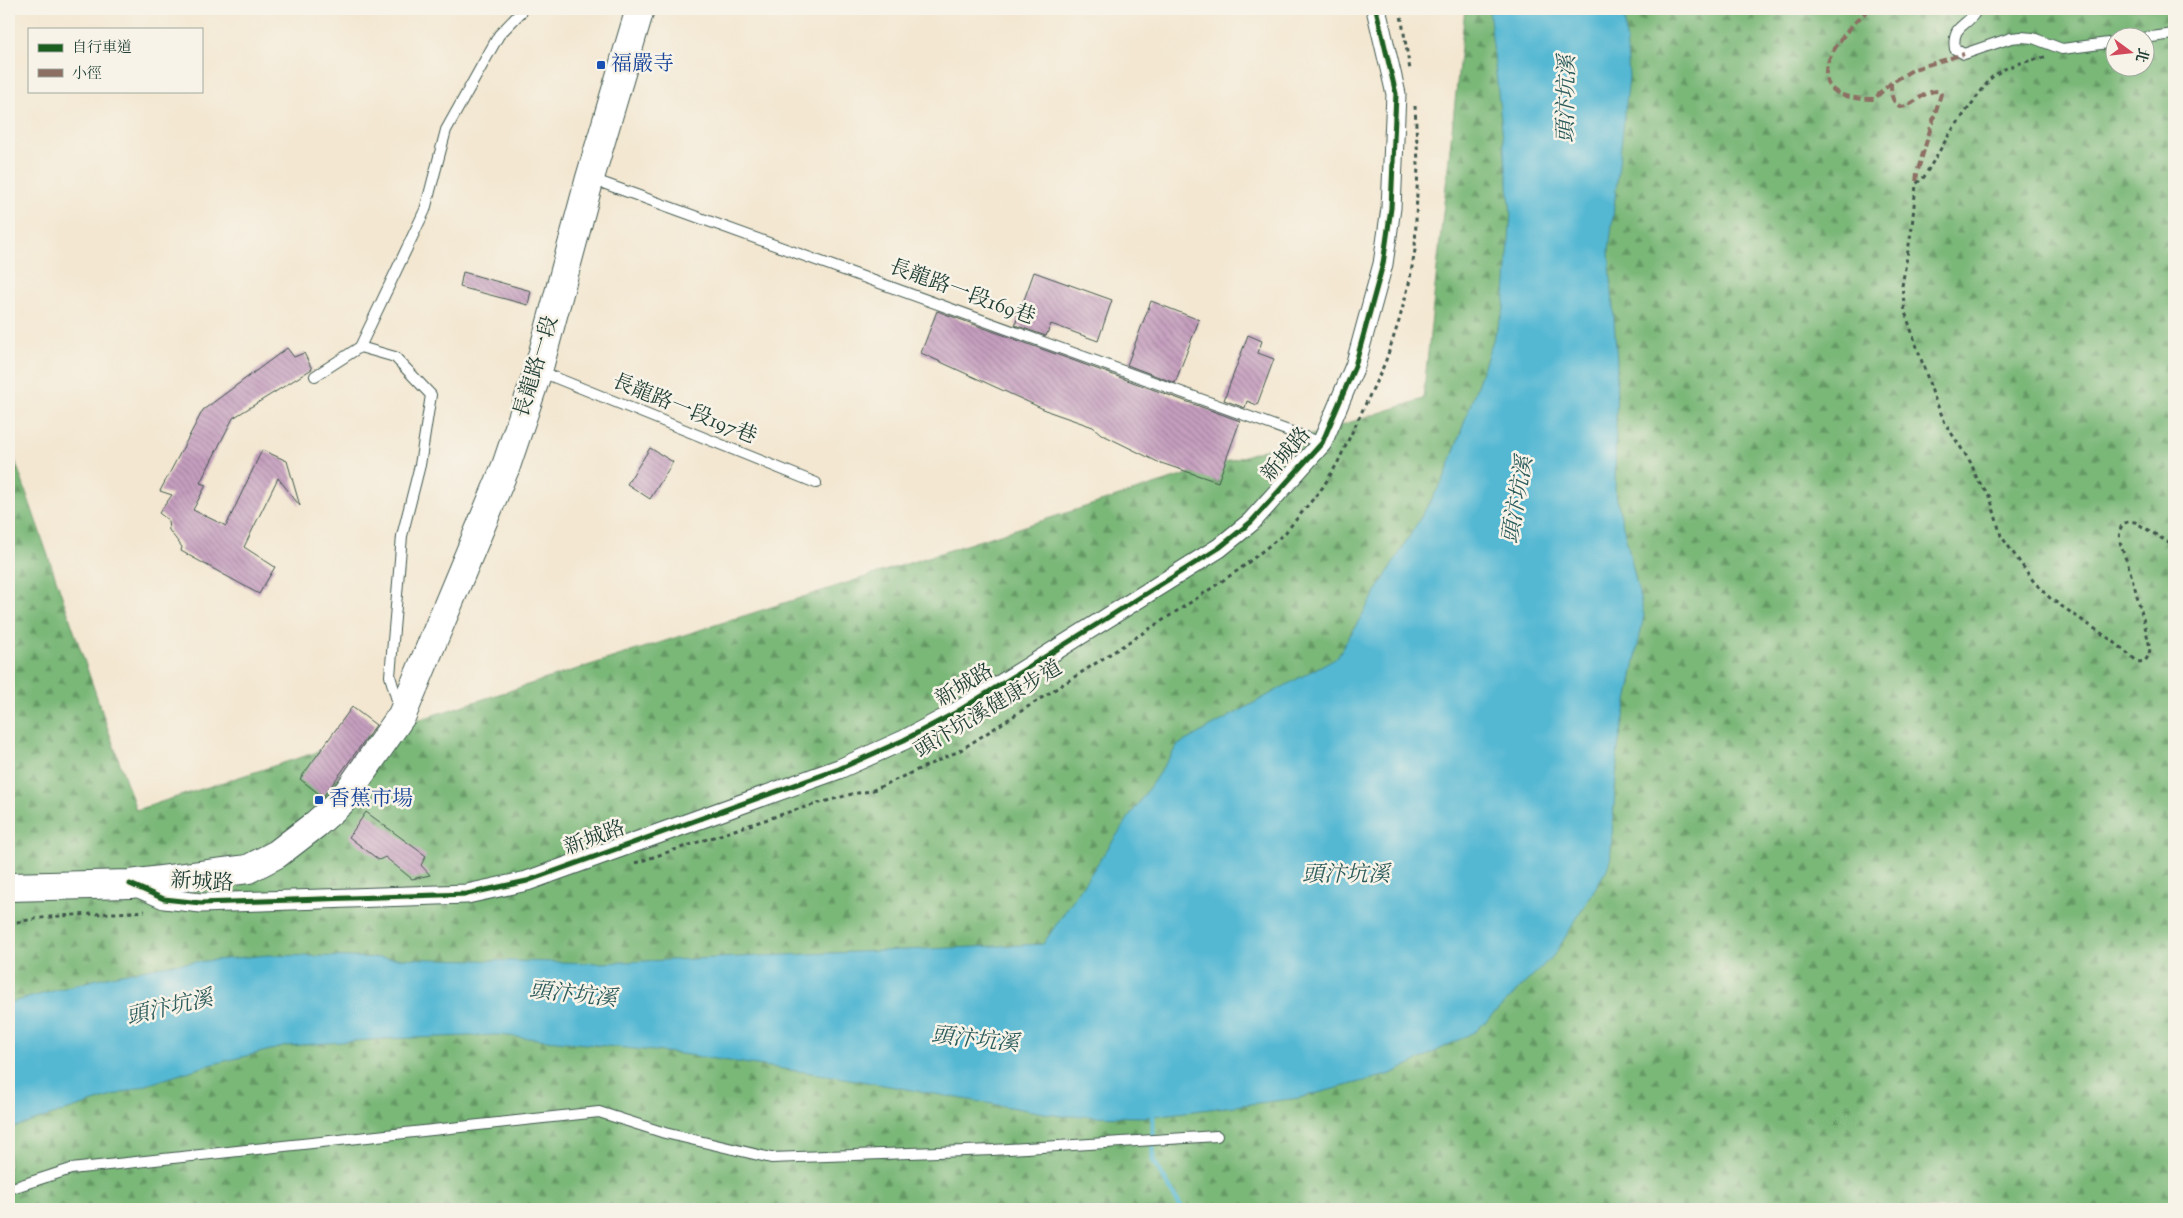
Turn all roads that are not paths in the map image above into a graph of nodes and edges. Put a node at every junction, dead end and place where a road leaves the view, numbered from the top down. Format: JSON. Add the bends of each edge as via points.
{"nodes":[{"id":1,"x":524,"y":9,"type":"edge"},
{"id":2,"x":640,"y":9,"type":"edge"},
{"id":3,"x":1376,"y":9,"type":"edge"},
{"id":4,"x":1977,"y":9,"type":"edge"},
{"id":5,"x":2174,"y":34,"type":"edge"},
{"id":6,"x":2156,"y":36,"type":"edge"},
{"id":7,"x":2106,"y":43,"type":"edge"},
{"id":8,"x":590,"y":178,"type":"junction"},
{"id":9,"x":360,"y":347,"type":"junction"},
{"id":10,"x":538,"y":371,"type":"junction"},
{"id":11,"x":315,"y":376,"type":"dead end"},
{"id":12,"x":1322,"y":443,"type":"junction"},
{"id":13,"x":816,"y":483,"type":"dead end"},
{"id":14,"x":402,"y":715,"type":"junction"},
{"id":15,"x":130,"y":884,"type":"junction"},
{"id":16,"x":9,"y":887,"type":"edge"},
{"id":17,"x":1218,"y":1136,"type":"dead end"},
{"id":18,"x":9,"y":1189,"type":"edge"}],
"edges":[{"from":1,"to":9,"type":"lane","via":[[499,35],[446,130],[425,210]]},
{"from":2,"to":8,"type":"main road","name":"長龍路一段"},
{"from":3,"to":12,"type":"street","name":"新城路","via":[[1396,94],[1391,208],[1383,264],[1355,366]]},
{"from":4,"to":7,"type":"lane","via":[[1954,37],[1956,48],[1964,54],[2021,37],[2062,49]]},
{"from":5,"to":6,"type":"lane"},
{"from":8,"to":10,"type":"main road","name":"長龍路一段"},
{"from":8,"to":12,"type":"lane","name":"長龍路一段169巷"},
{"from":9,"to":11,"type":"lane"},
{"from":9,"to":14,"type":"lane","via":[[395,357],[431,395],[420,464],[402,536],[390,676]]},
{"from":10,"to":13,"type":"lane","name":"長龍路一段197巷"},
{"from":10,"to":14,"type":"main road","name":"長龍路一段","via":[[506,466]]},
{"from":12,"to":15,"type":"street","name":"新城路","via":[[1251,522],[1219,548],[955,713],[839,769],[527,881],[467,894],[201,903],[164,899]]},
{"from":14,"to":15,"type":"main road","name":"長龍路一段","via":[[341,802],[276,854],[248,870]]},
{"from":15,"to":16,"type":"main road","name":"長龍路一段"},
{"from":17,"to":18,"type":"lane","via":[[993,1150],[770,1158],[665,1133],[599,1112],[71,1169]]}]}
